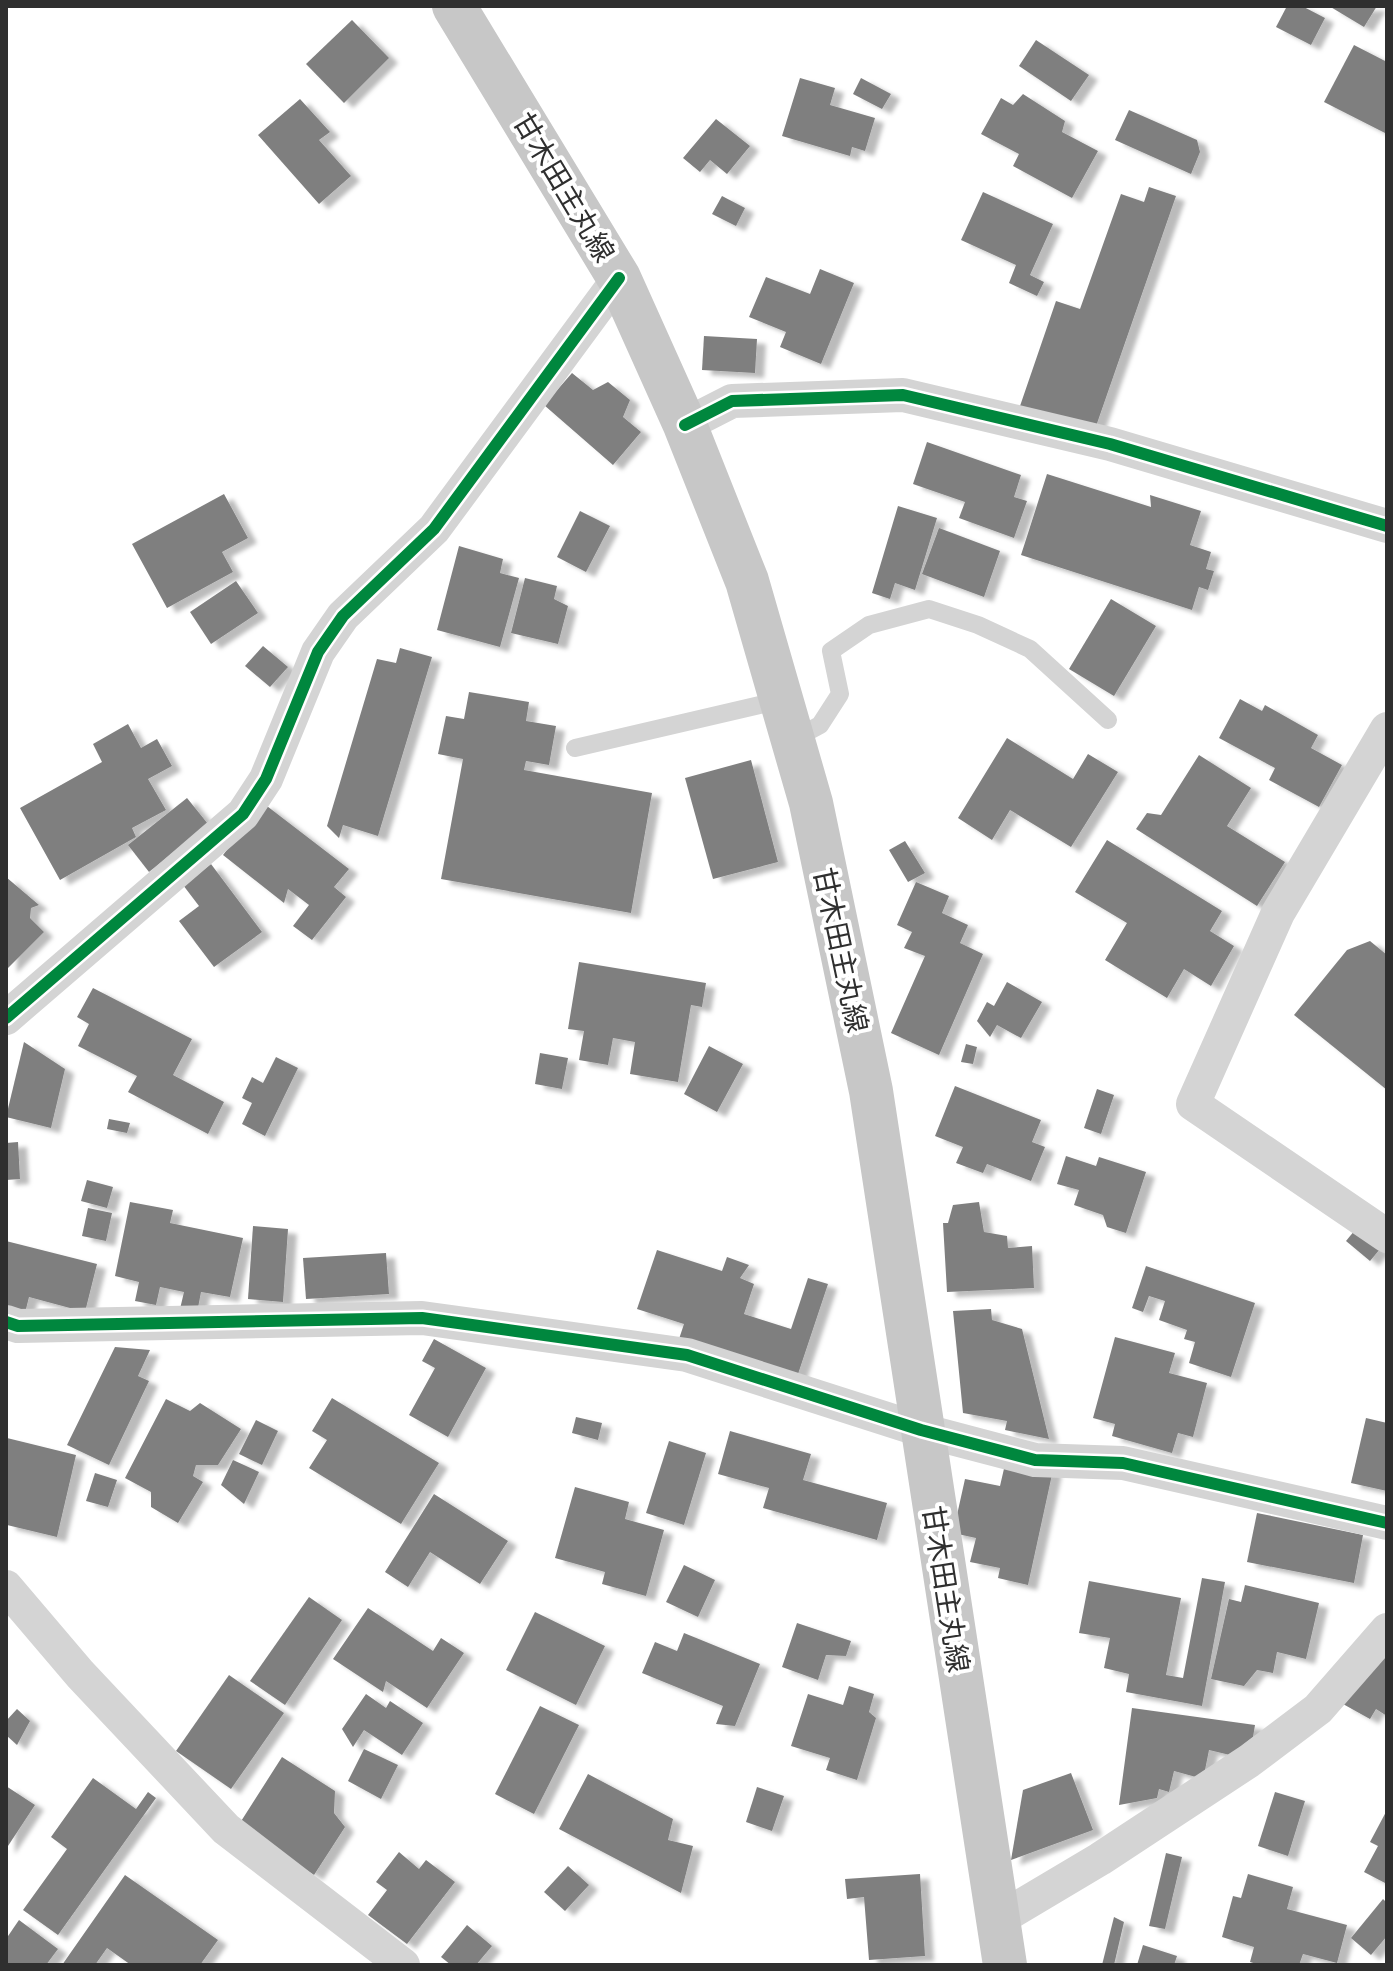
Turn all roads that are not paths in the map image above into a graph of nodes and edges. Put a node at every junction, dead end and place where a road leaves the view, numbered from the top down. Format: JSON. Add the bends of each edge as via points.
{"nodes":[{"id":1,"x":454,"y":6,"type":"edge"},
{"id":2,"x":619,"y":278,"type":"junction"},
{"id":3,"x":685,"y":425,"type":"junction"},
{"id":4,"x":1387,"y":526,"type":"edge"},
{"id":5,"x":786,"y":720,"type":"junction"},
{"id":6,"x":1108,"y":720,"type":"dead end"},
{"id":7,"x":1387,"y":729,"type":"edge"},
{"id":8,"x":575,"y":748,"type":"dead end"},
{"id":9,"x":6,"y":1018,"type":"edge"},
{"id":10,"x":1387,"y":1236,"type":"edge"},
{"id":11,"x":6,"y":1322,"type":"edge"},
{"id":12,"x":921,"y":1430,"type":"junction"},
{"id":13,"x":1387,"y":1523,"type":"edge"},
{"id":14,"x":6,"y":1587,"type":"edge"},
{"id":15,"x":1387,"y":1630,"type":"edge"},
{"id":16,"x":999,"y":1919,"type":"junction"},
{"id":17,"x":403,"y":1965,"type":"edge"},
{"id":18,"x":1005,"y":1965,"type":"edge"}],
"edges":[{"from":1,"to":2,"type":"main road","name":"甘木田主丸線"},
{"from":2,"to":3,"type":"main road","name":"甘木田主丸線"},
{"from":2,"to":9,"type":"street","via":[[434,529],[343,616],[318,652],[266,779],[243,814]]},
{"from":3,"to":4,"type":"street","via":[[732,401],[903,395],[1110,444]]},
{"from":3,"to":5,"type":"main road","name":"甘木田主丸線","via":[[747,581]]},
{"from":5,"to":6,"type":"lane","via":[[820,725],[840,694],[831,651],[869,625],[929,609],[1030,649]]},
{"from":5,"to":8,"type":"lane"},
{"from":5,"to":12,"type":"main road","name":"甘木田主丸線","via":[[811,803],[871,1091]]},
{"from":7,"to":10,"type":"street","via":[[1278,913],[1193,1104]]},
{"from":11,"to":12,"type":"street","via":[[18,1326],[422,1318],[687,1355]]},
{"from":12,"to":13,"type":"street","via":[[1035,1460],[1123,1463]]},
{"from":12,"to":16,"type":"main road","name":"甘木田主丸線"},
{"from":14,"to":17,"type":"street","via":[[226,1829]]},
{"from":15,"to":16,"type":"street","via":[[1318,1709],[1249,1761]]},
{"from":16,"to":18,"type":"main road","name":"甘木田主丸線"}]}
